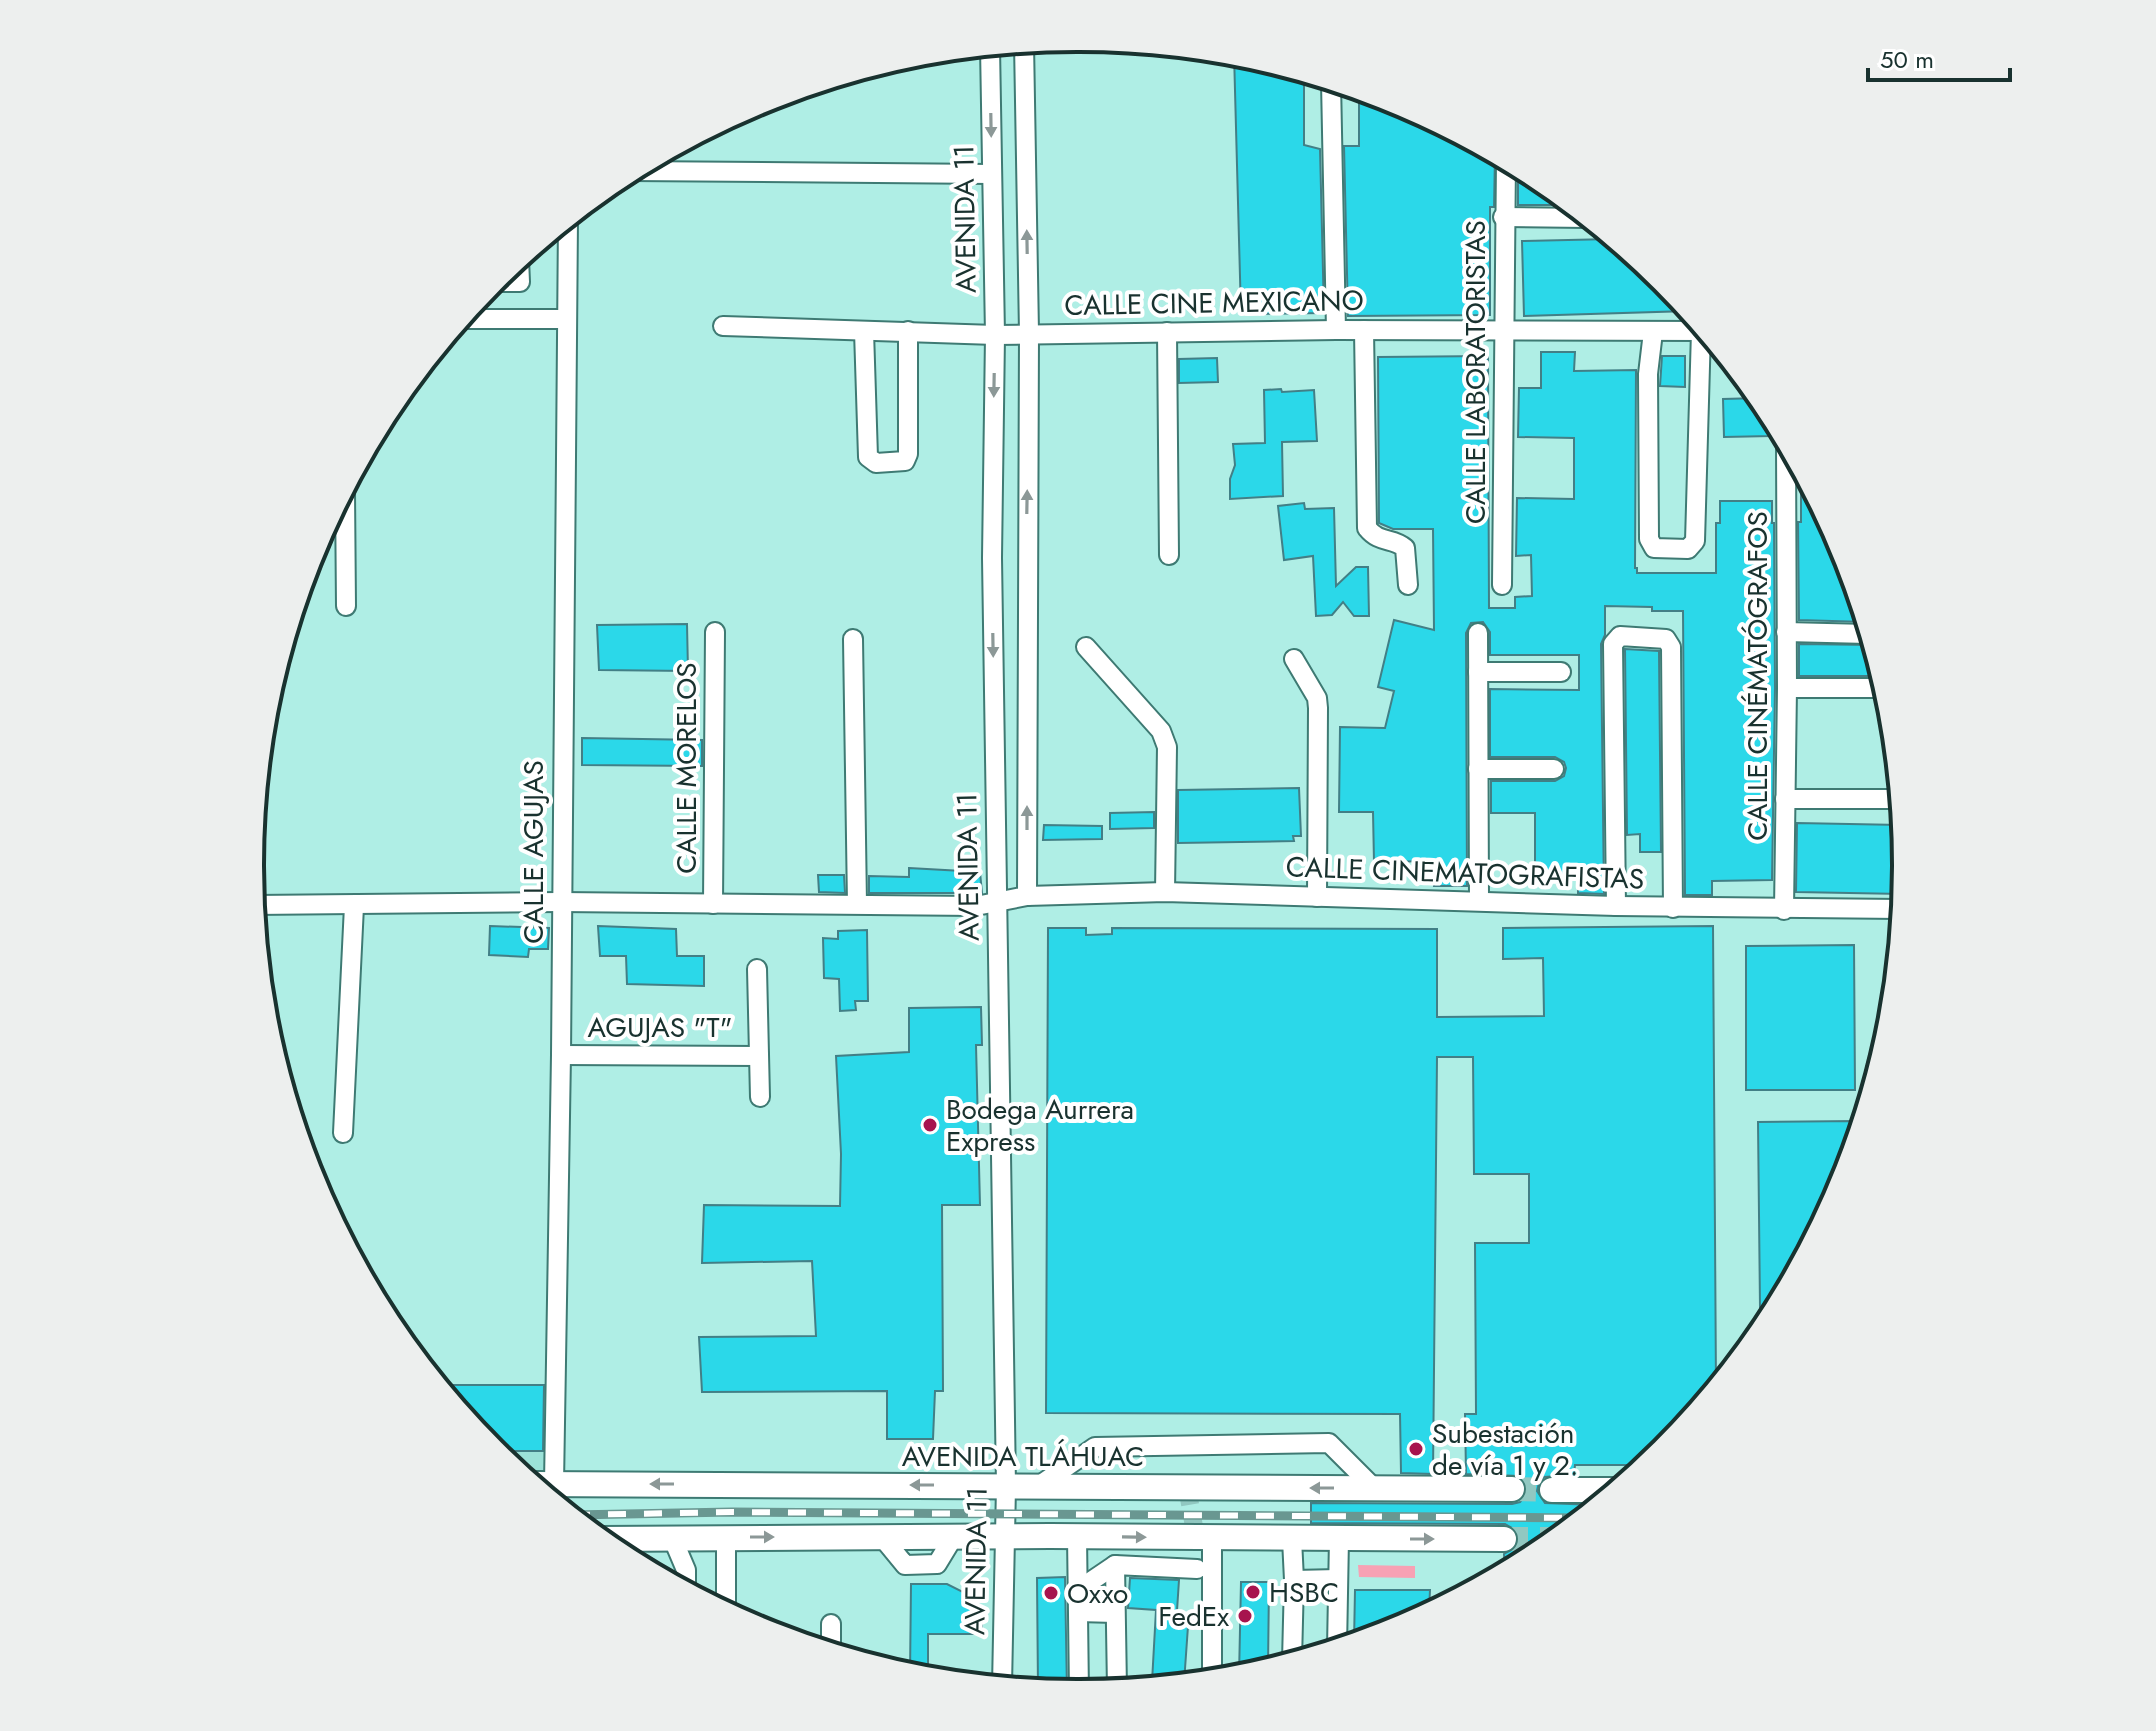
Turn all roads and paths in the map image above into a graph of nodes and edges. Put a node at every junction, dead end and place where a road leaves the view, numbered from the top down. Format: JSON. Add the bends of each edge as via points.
{"nodes":[{"id":1,"x":1024,"y":54,"type":"edge"},
{"id":2,"x":990,"y":57,"type":"edge"},
{"id":3,"x":1331,"y":93,"type":"edge"},
{"id":4,"x":655,"y":171,"type":"edge"},
{"id":5,"x":992,"y":174,"type":"junction"},
{"id":6,"x":1505,"y":174,"type":"edge"},
{"id":7,"x":1503,"y":217,"type":"junction"},
{"id":8,"x":1570,"y":218,"type":"edge"},
{"id":9,"x":568,"y":233,"type":"edge"},
{"id":10,"x":475,"y":319,"type":"edge"},
{"id":11,"x":566,"y":319,"type":"junction"},
{"id":12,"x":723,"y":326,"type":"dead end"},
{"id":13,"x":1336,"y":330,"type":"junction"},
{"id":14,"x":1364,"y":330,"type":"junction"},
{"id":15,"x":1504,"y":330,"type":"junction"},
{"id":16,"x":864,"y":331,"type":"junction"},
{"id":17,"x":908,"y":331,"type":"junction"},
{"id":18,"x":1692,"y":331,"type":"edge"},
{"id":19,"x":1167,"y":332,"type":"junction"},
{"id":20,"x":1653,"y":332,"type":"junction"},
{"id":21,"x":1029,"y":333,"type":"junction"},
{"id":22,"x":995,"y":335,"type":"junction"},
{"id":23,"x":1702,"y":345,"type":"edge"},
{"id":24,"x":1786,"y":465,"type":"edge"},
{"id":25,"x":345,"y":512,"type":"edge"},
{"id":26,"x":1169,"y":555,"type":"dead end"},
{"id":27,"x":1027,"y":557,"type":"junction"},
{"id":28,"x":992,"y":558,"type":"junction"},
{"id":29,"x":1408,"y":585,"type":"dead end"},
{"id":30,"x":1502,"y":585,"type":"dead end"},
{"id":31,"x":346,"y":606,"type":"dead end"},
{"id":32,"x":715,"y":632,"type":"dead end"},
{"id":33,"x":1786,"y":632,"type":"junction"},
{"id":34,"x":1478,"y":633,"type":"dead end"},
{"id":35,"x":1857,"y":634,"type":"edge"},
{"id":36,"x":853,"y":639,"type":"dead end"},
{"id":37,"x":1086,"y":647,"type":"dead end"},
{"id":38,"x":1294,"y":659,"type":"dead end"},
{"id":39,"x":1478,"y":672,"type":"junction"},
{"id":40,"x":1561,"y":672,"type":"dead end"},
{"id":41,"x":1787,"y":688,"type":"junction"},
{"id":42,"x":1872,"y":688,"type":"edge"},
{"id":43,"x":1478,"y":769,"type":"junction"},
{"id":44,"x":1554,"y":769,"type":"dead end"},
{"id":45,"x":1785,"y":799,"type":"junction"},
{"id":46,"x":1889,"y":799,"type":"edge"},
{"id":47,"x":1165,"y":892,"type":"junction"},
{"id":48,"x":1027,"y":896,"type":"junction"},
{"id":49,"x":1317,"y":897,"type":"junction"},
{"id":50,"x":1479,"y":900,"type":"junction"},
{"id":51,"x":997,"y":901,"type":"junction"},
{"id":52,"x":560,"y":902,"type":"junction"},
{"id":53,"x":713,"y":904,"type":"junction"},
{"id":54,"x":857,"y":904,"type":"junction"},
{"id":55,"x":265,"y":905,"type":"edge"},
{"id":56,"x":354,"y":906,"type":"junction"},
{"id":57,"x":1616,"y":906,"type":"junction"},
{"id":58,"x":1673,"y":908,"type":"junction"},
{"id":59,"x":1890,"y":909,"type":"edge"},
{"id":60,"x":1784,"y":910,"type":"junction"},
{"id":61,"x":757,"y":969,"type":"dead end"},
{"id":62,"x":561,"y":1055,"type":"junction"},
{"id":63,"x":759,"y":1056,"type":"junction"},
{"id":64,"x":760,"y":1097,"type":"dead end"},
{"id":65,"x":343,"y":1133,"type":"dead end"},
{"id":66,"x":544,"y":1479,"type":"edge"},
{"id":67,"x":550,"y":1484,"type":"edge"},
{"id":68,"x":1040,"y":1485,"type":"junction"},
{"id":69,"x":1006,"y":1486,"type":"junction"},
{"id":70,"x":1374,"y":1488,"type":"junction"},
{"id":71,"x":1512,"y":1489,"type":"tunnel mouth"},
{"id":72,"x":1552,"y":1490,"type":"tunnel mouth"},
{"id":73,"x":1598,"y":1490,"type":"edge"},
{"id":74,"x":1005,"y":1536,"type":"junction"},
{"id":75,"x":1077,"y":1536,"type":"junction"},
{"id":76,"x":672,"y":1537,"type":"junction"},
{"id":77,"x":726,"y":1537,"type":"junction"},
{"id":78,"x":621,"y":1538,"type":"edge"},
{"id":79,"x":1204,"y":1538,"type":"junction"},
{"id":80,"x":1339,"y":1538,"type":"junction"},
{"id":81,"x":1292,"y":1539,"type":"junction"},
{"id":82,"x":1504,"y":1539,"type":"tunnel mouth"},
{"id":83,"x":1115,"y":1565,"type":"junction"},
{"id":84,"x":1197,"y":1569,"type":"junction"},
{"id":85,"x":686,"y":1578,"type":"edge"},
{"id":86,"x":1338,"y":1579,"type":"junction"},
{"id":87,"x":1294,"y":1580,"type":"junction"},
{"id":88,"x":1078,"y":1590,"type":"junction"},
{"id":89,"x":1212,"y":1590,"type":"junction"},
{"id":90,"x":726,"y":1599,"type":"edge"},
{"id":91,"x":1078,"y":1612,"type":"junction"},
{"id":92,"x":1115,"y":1613,"type":"junction"},
{"id":93,"x":831,"y":1624,"type":"dead end"},
{"id":94,"x":1337,"y":1637,"type":"edge"},
{"id":95,"x":831,"y":1640,"type":"edge"},
{"id":96,"x":1292,"y":1650,"type":"edge"},
{"id":97,"x":1212,"y":1667,"type":"edge"},
{"id":98,"x":1002,"y":1675,"type":"edge"},
{"id":99,"x":1117,"y":1678,"type":"edge"},
{"id":100,"x":1079,"y":1679,"type":"edge"}],
"edges":[{"from":21,"to":1,"type":"street","name":"AVENIDA 11","one_way":true},
{"from":2,"to":5,"type":"street","name":"AVENIDA 11","one_way":true},
{"from":3,"to":13,"type":"street"},
{"from":4,"to":5,"type":"street"},
{"from":5,"to":22,"type":"street","name":"AVENIDA 11"},
{"from":6,"to":7,"type":"street","name":"CALLE LABORATORISTAS"},
{"from":7,"to":8,"type":"street"},
{"from":7,"to":15,"type":"street","name":"CALLE LABORATORISTAS"},
{"from":9,"to":11,"type":"street","name":"CALLE AGUJAS"},
{"from":10,"to":11,"type":"street"},
{"from":11,"to":52,"type":"street","name":"CALLE AGUJAS"},
{"from":12,"to":16,"type":"street","name":"CALLE CINE MEXICANO"},
{"from":13,"to":14,"type":"street","name":"CALLE CINE MEXICANO"},
{"from":13,"to":19,"type":"street","name":"CALLE CINE MEXICANO"},
{"from":14,"to":15,"type":"street","name":"CALLE CINE MEXICANO"},
{"from":14,"to":29,"type":"street","via":[[1367,528],[1375,537],[1405,548]]},
{"from":15,"to":20,"type":"street","name":"CALLE CINE MEXICANO"},
{"from":15,"to":30,"type":"street","name":"CALLE LABORATORISTAS"},
{"from":16,"to":17,"type":"street","name":"CALLE CINE MEXICANO"},
{"from":16,"to":17,"type":"street","via":[[868,457],[876,463],[905,461],[908,454]]},
{"from":17,"to":22,"type":"street","name":"CALLE CINE MEXICANO"},
{"from":18,"to":20,"type":"street","name":"CALLE CINE MEXICANO"},
{"from":19,"to":21,"type":"street","name":"CALLE CINE MEXICANO"},
{"from":19,"to":26,"type":"street"},
{"from":20,"to":23,"type":"street","via":[[1648,374],[1649,539],[1654,548],[1688,549],[1695,541]]},
{"from":21,"to":22,"type":"street","name":"CALLE CINE MEXICANO"},
{"from":27,"to":21,"type":"street","name":"AVENIDA 11","one_way":true},
{"from":22,"to":28,"type":"street","name":"AVENIDA 11","one_way":true},
{"from":24,"to":33,"type":"street","name":"CALLE CINÉMATÓGRAFOS"},
{"from":25,"to":31,"type":"street"},
{"from":27,"to":28,"type":"street"},
{"from":48,"to":27,"type":"street","name":"AVENIDA 11","one_way":true},
{"from":28,"to":51,"type":"street","name":"AVENIDA 11","one_way":true},
{"from":32,"to":53,"type":"street","name":"CALLE MORELOS"},
{"from":33,"to":35,"type":"street"},
{"from":33,"to":41,"type":"street","name":"CALLE CINÉMATÓGRAFOS"},
{"from":34,"to":39,"type":"street"},
{"from":36,"to":54,"type":"street"},
{"from":37,"to":47,"type":"street","via":[[1161,731],[1167,747]]},
{"from":38,"to":49,"type":"street","via":[[1318,708]]},
{"from":39,"to":40,"type":"street"},
{"from":39,"to":43,"type":"street"},
{"from":41,"to":42,"type":"street"},
{"from":41,"to":45,"type":"street","name":"CALLE CINÉMATÓGRAFOS"},
{"from":43,"to":44,"type":"street"},
{"from":43,"to":50,"type":"street"},
{"from":45,"to":46,"type":"street"},
{"from":45,"to":60,"type":"street","name":"CALLE CINÉMATÓGRAFOS"},
{"from":47,"to":48,"type":"street","name":"CALLE CINEMATOGRAFISTAS"},
{"from":47,"to":49,"type":"street","name":"CALLE CINEMATOGRAFISTAS"},
{"from":48,"to":51,"type":"street","name":"CALLE MORELOS"},
{"from":49,"to":50,"type":"street","name":"CALLE CINEMATOGRAFISTAS"},
{"from":50,"to":57,"type":"street","name":"CALLE CINEMATOGRAFISTAS"},
{"from":51,"to":54,"type":"street","name":"CALLE MORELOS","via":[[976,906]]},
{"from":51,"to":69,"type":"street","name":"AVENIDA 11"},
{"from":52,"to":53,"type":"street","name":"CALLE MORELOS"},
{"from":52,"to":56,"type":"street","name":"CALLE MORELOS"},
{"from":52,"to":62,"type":"street","name":"CALLE AGUJAS"},
{"from":53,"to":54,"type":"street","name":"CALLE MORELOS"},
{"from":55,"to":56,"type":"street","name":"CALLE MORELOS"},
{"from":56,"to":65,"type":"street"},
{"from":57,"to":58,"type":"street","name":"CALLE CINEMATOGRAFISTAS"},
{"from":57,"to":58,"type":"street","via":[[1613,644],[1620,636],[1666,639],[1671,647]]},
{"from":58,"to":60,"type":"street","name":"CALLE CINEMATOGRAFISTAS"},
{"from":59,"to":60,"type":"street","name":"CALLE CINEMATOGRAFISTAS"},
{"from":61,"to":63,"type":"street"},
{"from":62,"to":63,"type":"street","name":"AGUJAS \"T\""},
{"from":62,"to":66,"type":"street","name":"CALLE AGUJAS"},
{"from":63,"to":64,"type":"street"},
{"from":69,"to":67,"type":"main road","name":"AVENIDA TLÁHUAC","one_way":true},
{"from":68,"to":69,"type":"main road","name":"AVENIDA TLÁHUAC"},
{"from":70,"to":68,"type":"main road","name":"AVENIDA TLÁHUAC","one_way":true},
{"from":68,"to":70,"type":"street","via":[[1095,1447],[1329,1443]]},
{"from":69,"to":74,"type":"street","name":"AVENIDA 11"},
{"from":70,"to":71,"type":"main road","name":"AVENIDA TLÁHUAC"},
{"from":72,"to":73,"type":"main road"},
{"from":74,"to":75,"type":"main road"},
{"from":77,"to":74,"type":"main road","one_way":true},
{"from":74,"to":98,"type":"street","name":"AVENIDA 11"},
{"from":75,"to":79,"type":"main road","one_way":true},
{"from":75,"to":88,"type":"street"},
{"from":76,"to":77,"type":"main road"},
{"from":76,"to":78,"type":"main road"},
{"from":76,"to":85,"type":"street"},
{"from":77,"to":90,"type":"street"},
{"from":79,"to":81,"type":"main road"},
{"from":79,"to":84,"type":"street"},
{"from":79,"to":89,"type":"street"},
{"from":80,"to":81,"type":"main road"},
{"from":80,"to":82,"type":"main road","one_way":true},
{"from":80,"to":86,"type":"street"},
{"from":81,"to":87,"type":"street"},
{"from":83,"to":84,"type":"street"},
{"from":83,"to":88,"type":"street"},
{"from":83,"to":92,"type":"street"},
{"from":84,"to":89,"type":"street"},
{"from":86,"to":87,"type":"street"},
{"from":86,"to":94,"type":"street"},
{"from":87,"to":96,"type":"street"},
{"from":88,"to":91,"type":"street"},
{"from":89,"to":97,"type":"street"},
{"from":91,"to":92,"type":"street"},
{"from":91,"to":100,"type":"street"},
{"from":92,"to":99,"type":"street"},
{"from":93,"to":95,"type":"street"}]}
